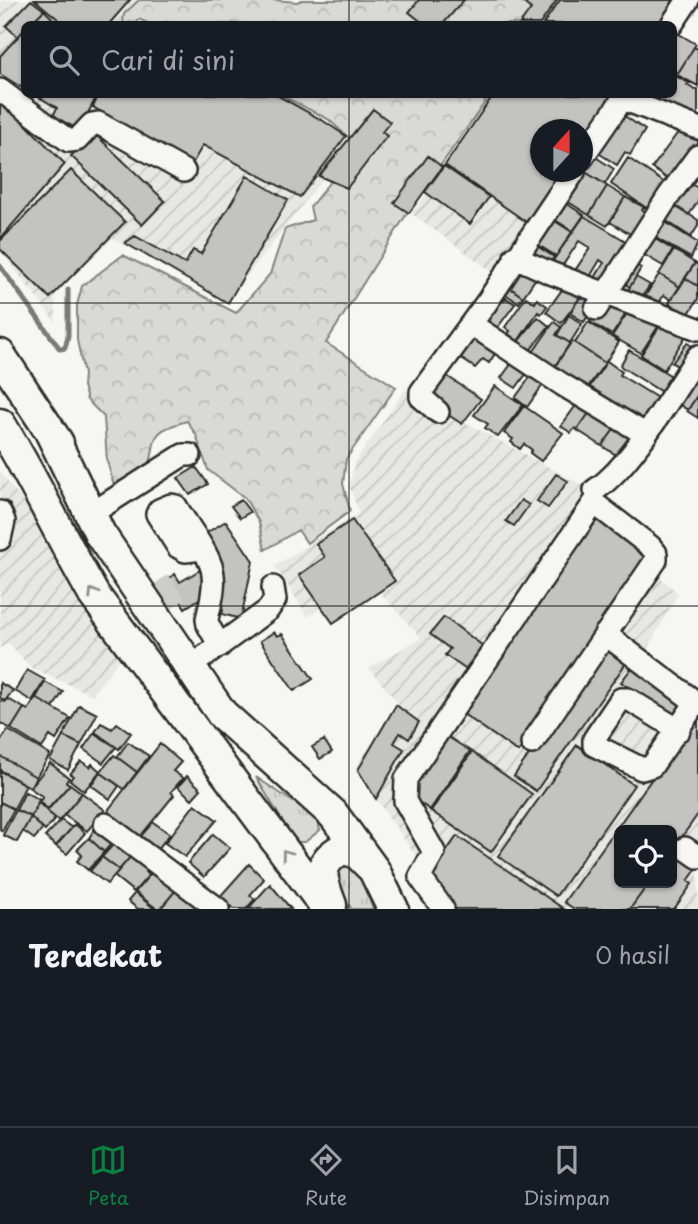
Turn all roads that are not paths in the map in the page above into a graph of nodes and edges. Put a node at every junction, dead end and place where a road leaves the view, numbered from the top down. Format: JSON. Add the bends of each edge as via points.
{"nodes":[{"id":1,"x":688,"y":0,"type":"edge"},
{"id":2,"x":674,"y":21,"type":"edge"},
{"id":3,"x":0,"y":90,"type":"edge"},
{"id":4,"x":623,"y":98,"type":"edge"},
{"id":5,"x":626,"y":98,"type":"edge"},
{"id":6,"x":698,"y":128,"type":"edge"},
{"id":7,"x":593,"y":143,"type":"edge"},
{"id":8,"x":698,"y":156,"type":"edge"},
{"id":9,"x":184,"y":171,"type":"dead end"},
{"id":10,"x":566,"y":182,"type":"edge"},
{"id":11,"x":515,"y":257,"type":"junction"},
{"id":12,"x":601,"y":301,"type":"junction"},
{"id":13,"x":471,"y":324,"type":"junction"},
{"id":14,"x":698,"y":329,"type":"edge"},
{"id":15,"x":0,"y":355,"type":"edge"},
{"id":16,"x":694,"y":368,"type":"edge"},
{"id":17,"x":438,"y":412,"type":"dead end"},
{"id":18,"x":0,"y":424,"type":"edge"},
{"id":19,"x":48,"y":427,"type":"junction"},
{"id":20,"x":645,"y":434,"type":"junction"},
{"id":21,"x":190,"y":455,"type":"dead end"},
{"id":22,"x":595,"y":490,"type":"dead end"},
{"id":23,"x":100,"y":508,"type":"junction"},
{"id":24,"x":0,"y":512,"type":"edge"},
{"id":25,"x":0,"y":539,"type":"edge"},
{"id":26,"x":202,"y":549,"type":"dead end"},
{"id":27,"x":156,"y":583,"type":"tunnel mouth"},
{"id":28,"x":273,"y":587,"type":"dead end"},
{"id":29,"x":178,"y":615,"type":"tunnel mouth"},
{"id":30,"x":605,"y":634,"type":"junction"},
{"id":31,"x":213,"y":651,"type":"junction"},
{"id":32,"x":679,"y":730,"type":"dead end"},
{"id":33,"x":532,"y":743,"type":"dead end"},
{"id":34,"x":294,"y":777,"type":"junction"},
{"id":35,"x":105,"y":824,"type":"dead end"},
{"id":36,"x":374,"y":870,"type":"junction"},
{"id":37,"x":218,"y":909,"type":"edge"},
{"id":38,"x":330,"y":909,"type":"edge"},
{"id":39,"x":393,"y":909,"type":"edge"},
{"id":40,"x":443,"y":909,"type":"edge"}],
"edges":[{"from":1,"to":2,"type":"street"},
{"from":3,"to":9,"type":"street","via":[[69,141],[77,141],[98,123]]},
{"from":4,"to":7,"type":"street"},
{"from":5,"to":6,"type":"street"},
{"from":8,"to":12,"type":"street"},
{"from":10,"to":11,"type":"street"},
{"from":11,"to":12,"type":"street"},
{"from":11,"to":13,"type":"street"},
{"from":12,"to":14,"type":"street"},
{"from":13,"to":17,"type":"street","via":[[421,391],[421,397]]},
{"from":13,"to":20,"type":"street"},
{"from":15,"to":19,"type":"highway"},
{"from":16,"to":20,"type":"street"},
{"from":38,"to":18,"type":"highway","one_way":true,"via":[[93,595]]},
{"from":19,"to":23,"type":"highway"},
{"from":19,"to":34,"type":"highway","via":[[68,489],[90,536],[174,667],[215,725],[254,757]]},
{"from":20,"to":22,"type":"street","via":[[608,482]]},
{"from":21,"to":23,"type":"street","via":[[183,455]]},
{"from":23,"to":27,"type":"highway"},
{"from":24,"to":25,"type":"street","via":[[4,521]]},
{"from":26,"to":31,"type":"street","via":[[214,573],[208,625]]},
{"from":28,"to":31,"type":"street","via":[[275,600],[268,610]]},
{"from":29,"to":31,"type":"highway"},
{"from":30,"to":32,"type":"street","via":[[692,701],[692,710]]},
{"from":30,"to":33,"type":"street"},
{"from":30,"to":40,"type":"street","via":[[656,556],[650,546],[594,503],[406,779],[405,801],[434,852],[420,877]]},
{"from":31,"to":34,"type":"highway"},
{"from":34,"to":36,"type":"highway","via":[[333,814]]},
{"from":35,"to":37,"type":"street"},
{"from":36,"to":38,"type":"highway","via":[[356,852],[342,849],[333,854],[321,874]]},
{"from":36,"to":39,"type":"highway"}]}
